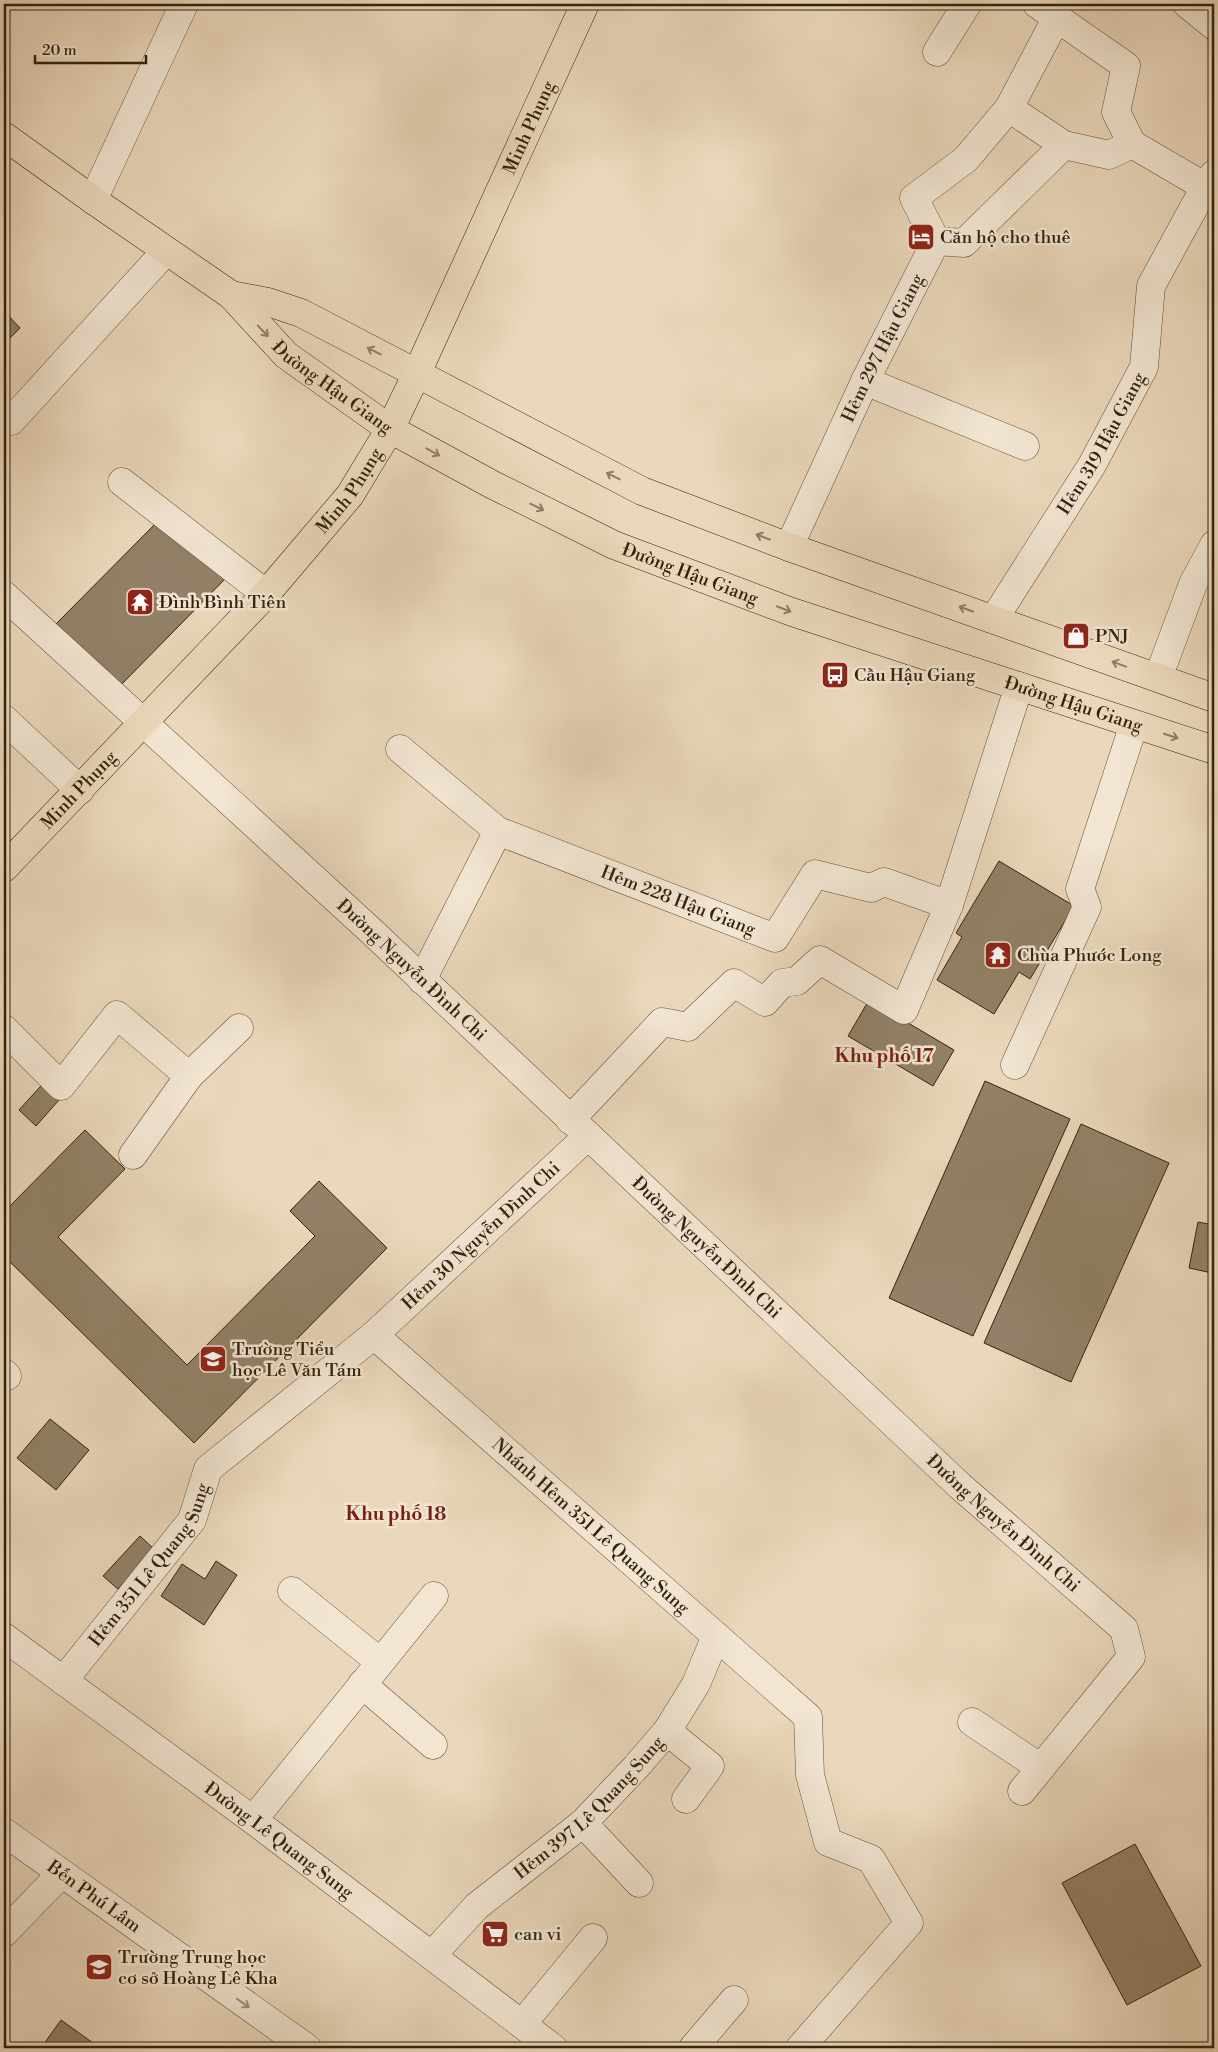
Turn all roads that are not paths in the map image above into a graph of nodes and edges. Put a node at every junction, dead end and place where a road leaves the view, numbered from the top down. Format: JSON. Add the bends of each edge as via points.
{"nodes":[{"id":1,"x":184,"y":4,"type":"edge"},
{"id":2,"x":585,"y":4,"type":"edge"},
{"id":3,"x":967,"y":4,"type":"edge"},
{"id":4,"x":1187,"y":4,"type":"edge"},
{"id":5,"x":1046,"y":11,"type":"edge"},
{"id":6,"x":1214,"y":26,"type":"edge"},
{"id":7,"x":937,"y":52,"type":"dead end"},
{"id":8,"x":1009,"y":108,"type":"junction"},
{"id":9,"x":4,"y":136,"type":"edge"},
{"id":10,"x":1132,"y":144,"type":"junction"},
{"id":11,"x":1064,"y":145,"type":"junction"},
{"id":12,"x":1211,"y":184,"type":"edge"},
{"id":13,"x":93,"y":200,"type":"junction"},
{"id":14,"x":936,"y":241,"type":"junction"},
{"id":15,"x":166,"y":251,"type":"junction"},
{"id":16,"x":231,"y":295,"type":"junction"},
{"id":17,"x":417,"y":374,"type":"junction"},
{"id":18,"x":865,"y":381,"type":"junction"},
{"id":19,"x":11,"y":421,"type":"dead end"},
{"id":20,"x":390,"y":429,"type":"junction"},
{"id":21,"x":1025,"y":446,"type":"dead end"},
{"id":22,"x":122,"y":482,"type":"dead end"},
{"id":23,"x":1214,"y":545,"type":"edge"},
{"id":24,"x":789,"y":547,"type":"junction"},
{"id":25,"x":4,"y":594,"type":"edge"},
{"id":26,"x":266,"y":594,"type":"junction"},
{"id":27,"x":994,"y":619,"type":"junction"},
{"id":28,"x":1158,"y":678,"type":"junction"},
{"id":29,"x":1019,"y":686,"type":"junction"},
{"id":30,"x":1214,"y":698,"type":"edge"},
{"id":31,"x":4,"y":719,"type":"edge"},
{"id":32,"x":144,"y":724,"type":"junction"},
{"id":33,"x":1134,"y":724,"type":"junction"},
{"id":34,"x":400,"y":749,"type":"dead end"},
{"id":35,"x":1212,"y":751,"type":"edge"},
{"id":36,"x":80,"y":790,"type":"junction"},
{"id":37,"x":498,"y":830,"type":"junction"},
{"id":38,"x":4,"y":868,"type":"edge"},
{"id":39,"x":949,"y":905,"type":"junction"},
{"id":40,"x":422,"y":980,"type":"junction"},
{"id":41,"x":239,"y":1028,"type":"dead end"},
{"id":42,"x":4,"y":1029,"type":"edge"},
{"id":43,"x":1015,"y":1065,"type":"dead end"},
{"id":44,"x":189,"y":1076,"type":"junction"},
{"id":45,"x":579,"y":1128,"type":"junction"},
{"id":46,"x":133,"y":1155,"type":"dead end"},
{"id":47,"x":374,"y":1335,"type":"junction"},
{"id":48,"x":292,"y":1591,"type":"dead end"},
{"id":49,"x":434,"y":1596,"type":"dead end"},
{"id":50,"x":716,"y":1636,"type":"junction"},
{"id":51,"x":4,"y":1638,"type":"edge"},
{"id":52,"x":380,"y":1662,"type":"junction"},
{"id":53,"x":63,"y":1681,"type":"junction"},
{"id":54,"x":362,"y":1684,"type":"junction"},
{"id":55,"x":972,"y":1722,"type":"dead end"},
{"id":56,"x":667,"y":1731,"type":"junction"},
{"id":57,"x":433,"y":1745,"type":"dead end"},
{"id":58,"x":1041,"y":1768,"type":"junction"},
{"id":59,"x":1022,"y":1791,"type":"dead end"},
{"id":60,"x":686,"y":1799,"type":"dead end"},
{"id":61,"x":253,"y":1820,"type":"junction"},
{"id":62,"x":583,"y":1823,"type":"junction"},
{"id":63,"x":4,"y":1832,"type":"edge"},
{"id":64,"x":61,"y":1874,"type":"junction"},
{"id":65,"x":639,"y":1884,"type":"dead end"},
{"id":66,"x":4,"y":1932,"type":"edge"},
{"id":67,"x":594,"y":1938,"type":"dead end"},
{"id":68,"x":432,"y":1955,"type":"junction"},
{"id":69,"x":734,"y":2000,"type":"dead end"},
{"id":70,"x":522,"y":2024,"type":"junction"},
{"id":71,"x":307,"y":2048,"type":"edge"},
{"id":72,"x":552,"y":2048,"type":"edge"},
{"id":73,"x":694,"y":2048,"type":"edge"},
{"id":74,"x":800,"y":2048,"type":"edge"}],
"edges":[{"from":1,"to":13,"type":"street"},
{"from":2,"to":17,"type":"main road","name":"Minh Phụng"},
{"from":3,"to":7,"type":"street"},
{"from":4,"to":6,"type":"street"},
{"from":5,"to":8,"type":"street"},
{"from":5,"to":10,"type":"street","via":[[1126,66],[1116,112]]},
{"from":8,"to":11,"type":"street"},
{"from":8,"to":14,"type":"street","via":[[966,159],[914,198]]},
{"from":9,"to":13,"type":"main road","name":"Đường Hậu Giang"},
{"from":10,"to":11,"type":"street","via":[[1109,155]]},
{"from":10,"to":12,"type":"street"},
{"from":11,"to":14,"type":"street","via":[[964,243]]},
{"from":12,"to":27,"type":"street","name":"Hẻm 319 Hậu Giang","via":[[1151,286],[1144,367],[1092,465]]},
{"from":13,"to":15,"type":"main road","name":"Đường Hậu Giang"},
{"from":14,"to":18,"type":"street","name":"Hẻm 297 Hậu Giang"},
{"from":15,"to":16,"type":"main road","name":"Đường Hậu Giang"},
{"from":15,"to":19,"type":"street"},
{"from":17,"to":16,"type":"main road","name":"Đường Hậu Giang","one_way":true,"via":[[301,313]]},
{"from":16,"to":20,"type":"main road","name":"Đường Hậu Giang","one_way":true,"via":[[286,355]]},
{"from":17,"to":20,"type":"main road","name":"Minh Phụng"},
{"from":24,"to":17,"type":"main road","name":"Đường Hậu Giang","one_way":true,"via":[[642,491]]},
{"from":18,"to":21,"type":"street"},
{"from":18,"to":24,"type":"street","name":"Hẻm 297 Hậu Giang"},
{"from":20,"to":26,"type":"main road","name":"Minh Phụng","via":[[350,495]]},
{"from":20,"to":29,"type":"main road","name":"Đường Hậu Giang","one_way":true,"via":[[614,545],[792,612]]},
{"from":22,"to":26,"type":"street"},
{"from":23,"to":28,"type":"street","via":[[1193,584]]},
{"from":27,"to":24,"type":"main road","name":"Đường Hậu Giang","one_way":true},
{"from":25,"to":32,"type":"street","name":"Đường Nguyễn Đình Chi"},
{"from":26,"to":32,"type":"main road","name":"Minh Phụng"},
{"from":28,"to":27,"type":"main road","name":"Đường Hậu Giang","one_way":true},
{"from":28,"to":30,"type":"main road","name":"Đường Hậu Giang"},
{"from":29,"to":33,"type":"main road","name":"Đường Hậu Giang"},
{"from":29,"to":39,"type":"street"},
{"from":31,"to":36,"type":"street"},
{"from":32,"to":36,"type":"main road","name":"Minh Phụng"},
{"from":32,"to":40,"type":"street","name":"Đường Nguyễn Đình Chi"},
{"from":33,"to":35,"type":"main road","name":"Đường Hậu Giang","one_way":true},
{"from":33,"to":43,"type":"street","via":[[1080,889],[1087,907]]},
{"from":34,"to":37,"type":"street","name":"Hẻm 228 Hậu Giang"},
{"from":36,"to":38,"type":"main road","name":"Minh Phụng"},
{"from":37,"to":39,"type":"street","name":"Hẻm 228 Hậu Giang","via":[[776,938],[815,874],[870,888],[884,882]]},
{"from":37,"to":40,"type":"street"},
{"from":39,"to":45,"type":"street","via":[[904,1010],[820,960],[797,981],[782,983],[765,1002],[734,982],[688,1027],[662,1022]]},
{"from":40,"to":45,"type":"street","name":"Đường Nguyễn Đình Chi"},
{"from":41,"to":44,"type":"street"},
{"from":42,"to":44,"type":"street","via":[[61,1086],[117,1015]]},
{"from":44,"to":46,"type":"street"},
{"from":45,"to":47,"type":"street","name":"Hẻm 30 Nguyễn Đình Chi"},
{"from":45,"to":58,"type":"street","name":"Đường Nguyễn Đình Chi","via":[[960,1486],[1124,1629],[1131,1657]]},
{"from":47,"to":50,"type":"street","name":"Nhánh Hẻm 351 Lê Quang Sung"},
{"from":47,"to":53,"type":"street","name":"Hẻm 351 Lê Quang Sung","via":[[208,1469],[192,1520]]},
{"from":48,"to":52,"type":"street"},
{"from":49,"to":52,"type":"street"},
{"from":50,"to":56,"type":"street","name":"Hẻm 397 Lê Quang Sung","via":[[696,1684]]},
{"from":50,"to":74,"type":"street","name":"Nhánh Hẻm 351 Lê Quang Sung","via":[[808,1717],[810,1775],[828,1842],[871,1859],[909,1923]]},
{"from":51,"to":53,"type":"street","name":"Đường Lê Quang Sung"},
{"from":52,"to":54,"type":"street"},
{"from":53,"to":61,"type":"street","name":"Đường Lê Quang Sung"},
{"from":54,"to":57,"type":"street"},
{"from":54,"to":61,"type":"street"},
{"from":55,"to":58,"type":"street"},
{"from":56,"to":60,"type":"street","via":[[710,1766]]},
{"from":56,"to":62,"type":"street","name":"Hẻm 397 Lê Quang Sung"},
{"from":58,"to":59,"type":"street","name":"Đường Nguyễn Đình Chi"},
{"from":61,"to":68,"type":"street","name":"Đường Lê Quang Sung"},
{"from":62,"to":65,"type":"street"},
{"from":62,"to":68,"type":"street","name":"Hẻm 397 Lê Quang Sung","via":[[477,1906]]},
{"from":63,"to":64,"type":"street","name":"Bến Phú Lâm"},
{"from":64,"to":66,"type":"street"},
{"from":64,"to":71,"type":"street","name":"Bến Phú Lâm","one_way":true},
{"from":67,"to":70,"type":"street"},
{"from":68,"to":70,"type":"street","name":"Đường Lê Quang Sung"},
{"from":69,"to":73,"type":"street"},
{"from":70,"to":72,"type":"street","name":"Đường Lê Quang Sung"}]}
